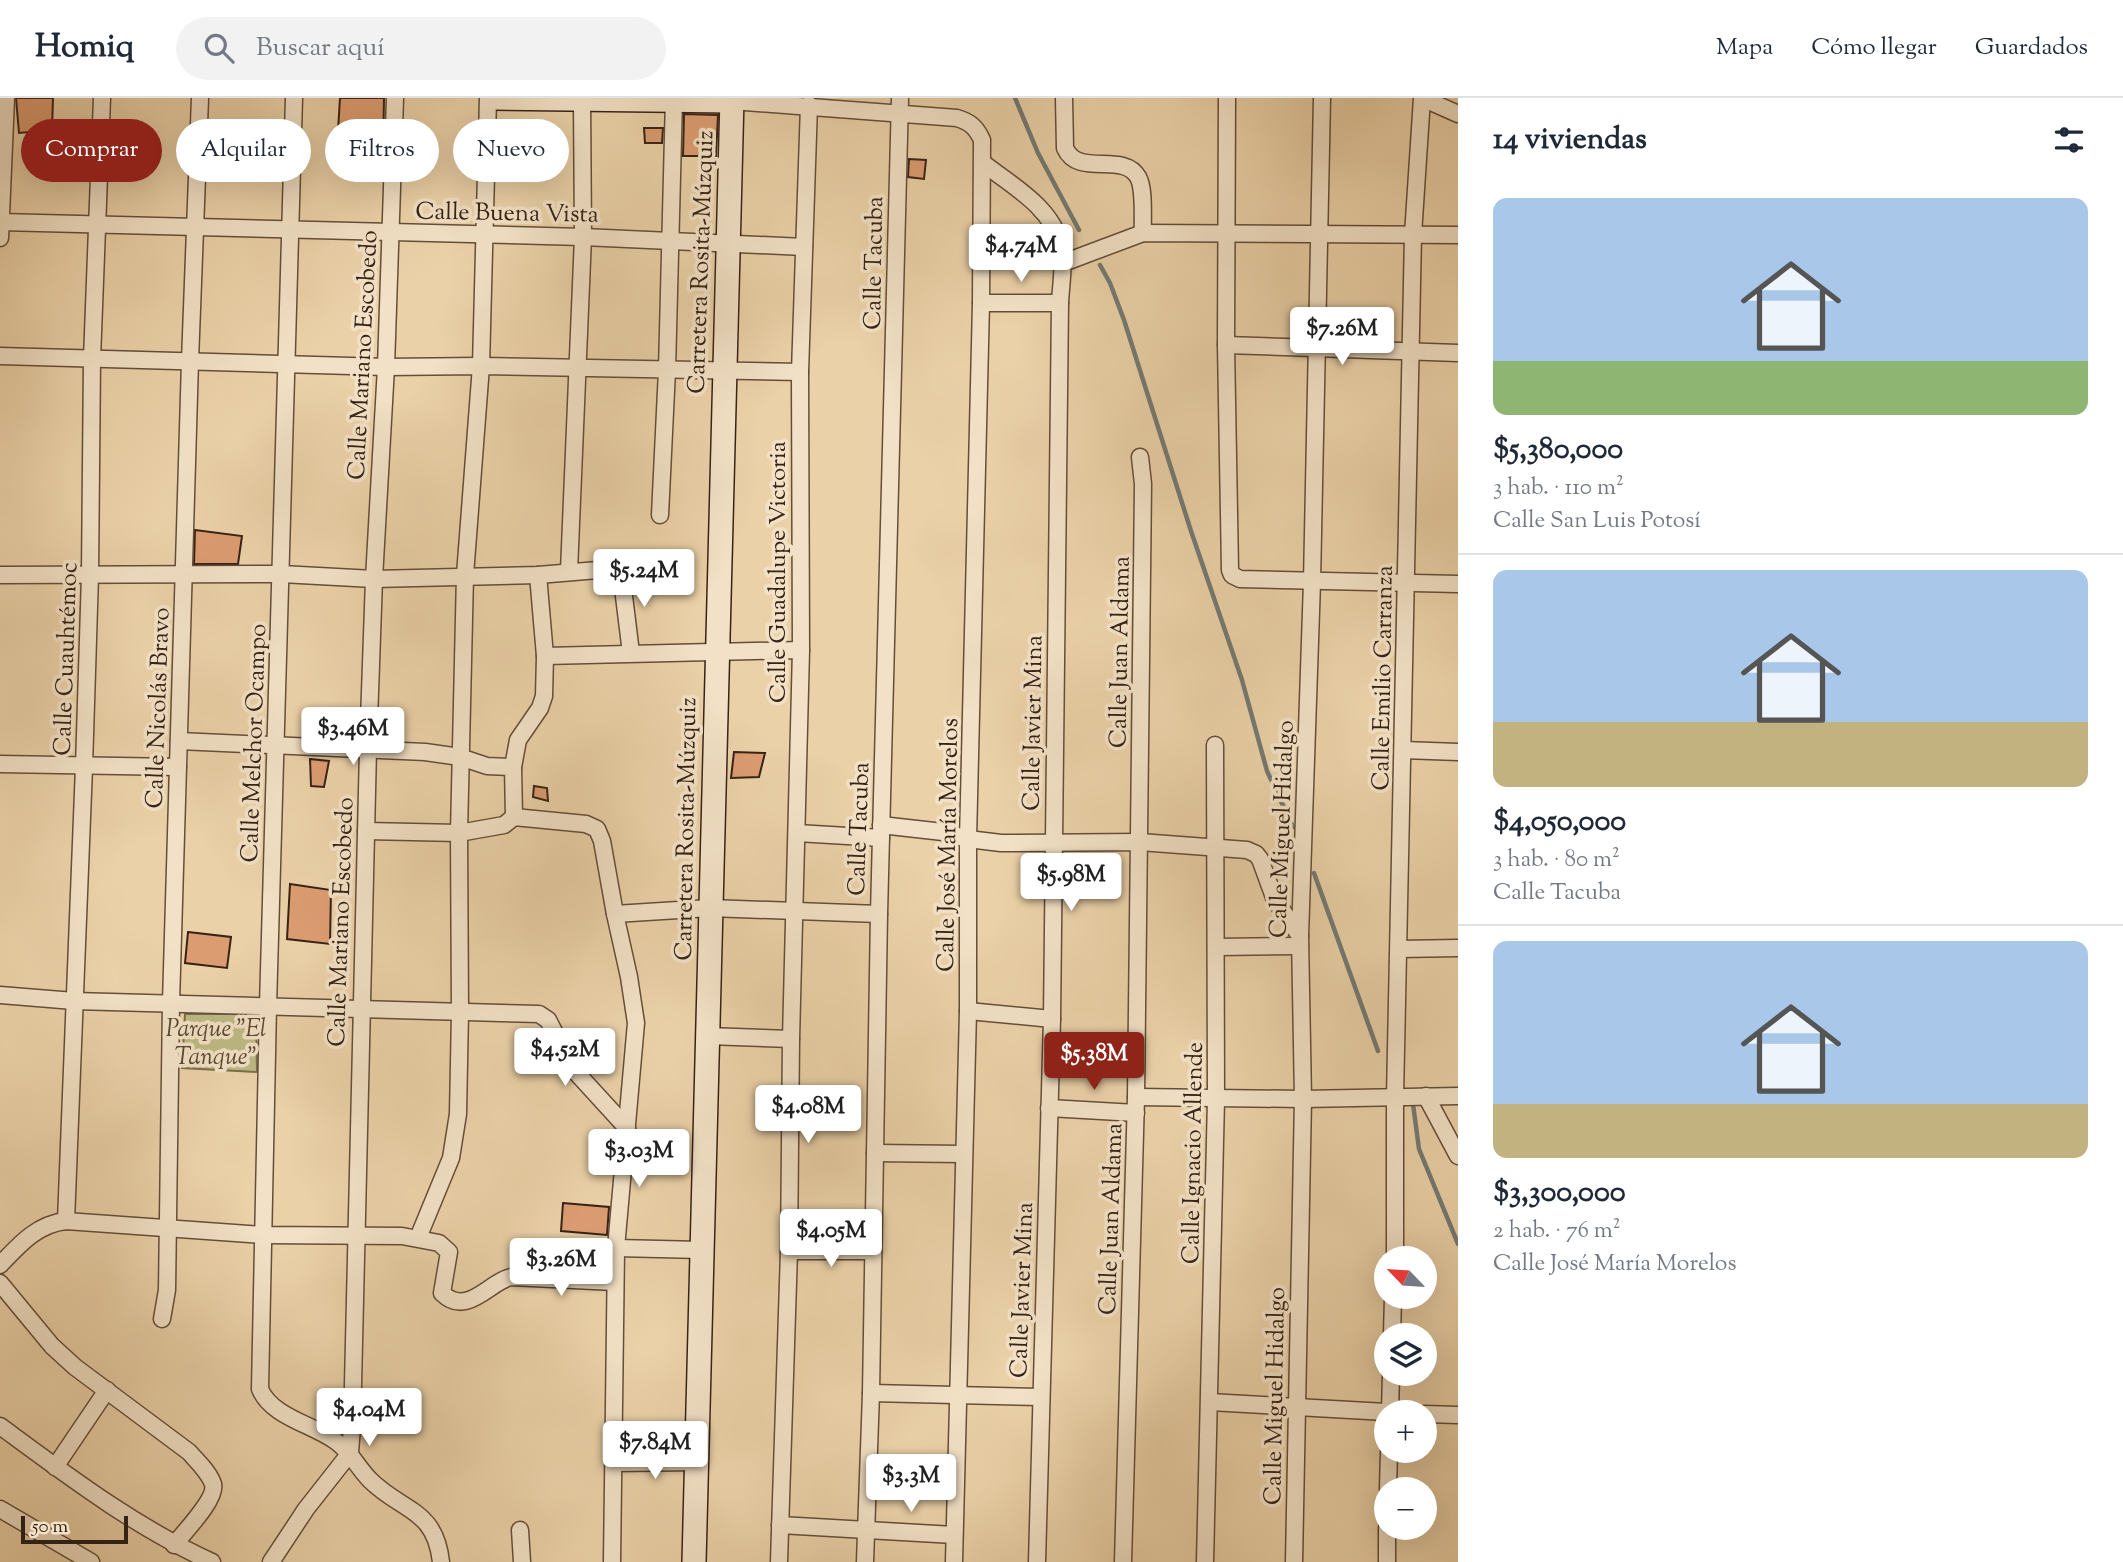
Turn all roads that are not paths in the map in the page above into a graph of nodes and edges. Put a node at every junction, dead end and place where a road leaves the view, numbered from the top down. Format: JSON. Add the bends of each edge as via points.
{"nodes":[{"id":1,"x":6,"y":98,"type":"edge"},
{"id":2,"x":102,"y":98,"type":"edge"},
{"id":3,"x":201,"y":98,"type":"edge"},
{"id":4,"x":294,"y":98,"type":"edge"},
{"id":5,"x":395,"y":98,"type":"edge"},
{"id":6,"x":491,"y":98,"type":"edge"},
{"id":7,"x":1065,"y":98,"type":"edge"},
{"id":8,"x":1227,"y":98,"type":"edge"},
{"id":9,"x":1322,"y":98,"type":"edge"},
{"id":10,"x":1422,"y":98,"type":"edge"},
{"id":11,"x":732,"y":99,"type":"edge"},
{"id":12,"x":582,"y":100,"type":"junction"},
{"id":13,"x":673,"y":100,"type":"edge"},
{"id":14,"x":809,"y":105,"type":"junction"},
{"id":15,"x":899,"y":106,"type":"edge"},
{"id":16,"x":1458,"y":114,"type":"edge"},
{"id":17,"x":983,"y":163,"type":"junction"},
{"id":18,"x":0,"y":222,"type":"edge"},
{"id":19,"x":98,"y":225,"type":"junction"},
{"id":20,"x":196,"y":228,"type":"junction"},
{"id":21,"x":290,"y":230,"type":"junction"},
{"id":22,"x":390,"y":232,"type":"junction"},
{"id":23,"x":1143,"y":233,"type":"junction"},
{"id":24,"x":1226,"y":233,"type":"junction"},
{"id":25,"x":1319,"y":234,"type":"junction"},
{"id":26,"x":483,"y":235,"type":"junction"},
{"id":27,"x":1413,"y":235,"type":"junction"},
{"id":28,"x":1458,"y":235,"type":"edge"},
{"id":29,"x":583,"y":237,"type":"junction"},
{"id":30,"x":0,"y":238,"type":"edge"},
{"id":31,"x":669,"y":240,"type":"junction"},
{"id":32,"x":727,"y":242,"type":"junction"},
{"id":33,"x":804,"y":247,"type":"junction"},
{"id":34,"x":1063,"y":263,"type":"junction"},
{"id":35,"x":981,"y":303,"type":"junction"},
{"id":36,"x":1060,"y":303,"type":"junction"},
{"id":37,"x":1226,"y":345,"type":"junction"},
{"id":38,"x":1315,"y":347,"type":"junction"},
{"id":39,"x":1411,"y":351,"type":"junction"},
{"id":40,"x":1458,"y":353,"type":"edge"},
{"id":41,"x":0,"y":356,"type":"edge"},
{"id":42,"x":92,"y":359,"type":"junction"},
{"id":43,"x":190,"y":361,"type":"junction"},
{"id":44,"x":286,"y":364,"type":"junction"},
{"id":45,"x":481,"y":366,"type":"junction"},
{"id":46,"x":386,"y":367,"type":"junction"},
{"id":47,"x":577,"y":369,"type":"junction"},
{"id":48,"x":667,"y":370,"type":"junction"},
{"id":49,"x":723,"y":372,"type":"junction"},
{"id":50,"x":800,"y":372,"type":"junction"},
{"id":51,"x":1140,"y":457,"type":"dead end"},
{"id":52,"x":660,"y":516,"type":"dead end"},
{"id":53,"x":569,"y":571,"type":"junction"},
{"id":54,"x":184,"y":574,"type":"junction"},
{"id":55,"x":281,"y":574,"type":"junction"},
{"id":56,"x":0,"y":575,"type":"edge"},
{"id":57,"x":90,"y":575,"type":"junction"},
{"id":58,"x":466,"y":575,"type":"junction"},
{"id":59,"x":538,"y":575,"type":"junction"},
{"id":60,"x":374,"y":579,"type":"junction"},
{"id":61,"x":1312,"y":582,"type":"junction"},
{"id":62,"x":1407,"y":583,"type":"junction"},
{"id":63,"x":1458,"y":584,"type":"edge"},
{"id":64,"x":801,"y":650,"type":"junction"},
{"id":65,"x":716,"y":651,"type":"junction"},
{"id":66,"x":631,"y":653,"type":"junction"},
{"id":67,"x":545,"y":656,"type":"junction"},
{"id":68,"x":179,"y":741,"type":"junction"},
{"id":69,"x":1215,"y":745,"type":"dead end"},
{"id":70,"x":275,"y":746,"type":"junction"},
{"id":71,"x":368,"y":749,"type":"junction"},
{"id":72,"x":1403,"y":750,"type":"junction"},
{"id":73,"x":1458,"y":752,"type":"edge"},
{"id":74,"x":460,"y":757,"type":"junction"},
{"id":75,"x":0,"y":764,"type":"edge"},
{"id":76,"x":85,"y":767,"type":"junction"},
{"id":77,"x":178,"y":767,"type":"junction"},
{"id":78,"x":513,"y":767,"type":"junction"},
{"id":79,"x":514,"y":817,"type":"junction"},
{"id":80,"x":366,"y":831,"type":"junction"},
{"id":81,"x":881,"y":832,"type":"junction"},
{"id":82,"x":459,"y":833,"type":"junction"},
{"id":83,"x":797,"y":833,"type":"junction"},
{"id":84,"x":968,"y":839,"type":"junction"},
{"id":85,"x":1140,"y":842,"type":"junction"},
{"id":86,"x":1054,"y":843,"type":"junction"},
{"id":87,"x":1216,"y":847,"type":"junction"},
{"id":88,"x":710,"y":908,"type":"junction"},
{"id":89,"x":795,"y":911,"type":"junction"},
{"id":90,"x":615,"y":914,"type":"junction"},
{"id":91,"x":879,"y":914,"type":"junction"},
{"id":92,"x":1300,"y":941,"type":"junction"},
{"id":93,"x":1217,"y":947,"type":"junction"},
{"id":94,"x":1458,"y":948,"type":"edge"},
{"id":95,"x":1399,"y":949,"type":"junction"},
{"id":96,"x":0,"y":995,"type":"edge"},
{"id":97,"x":74,"y":1001,"type":"junction"},
{"id":98,"x":171,"y":1003,"type":"junction"},
{"id":99,"x":268,"y":1006,"type":"junction"},
{"id":100,"x":360,"y":1008,"type":"junction"},
{"id":101,"x":968,"y":1011,"type":"junction"},
{"id":102,"x":460,"y":1012,"type":"junction"},
{"id":103,"x":1052,"y":1019,"type":"junction"},
{"id":104,"x":706,"y":1036,"type":"junction"},
{"id":105,"x":791,"y":1040,"type":"junction"},
{"id":106,"x":1426,"y":1096,"type":"junction"},
{"id":107,"x":1458,"y":1096,"type":"edge"},
{"id":108,"x":1395,"y":1097,"type":"junction"},
{"id":109,"x":1216,"y":1098,"type":"junction"},
{"id":110,"x":1303,"y":1099,"type":"junction"},
{"id":111,"x":1136,"y":1105,"type":"junction"},
{"id":112,"x":1049,"y":1108,"type":"junction"},
{"id":113,"x":627,"y":1128,"type":"junction"},
{"id":114,"x":875,"y":1153,"type":"junction"},
{"id":115,"x":963,"y":1154,"type":"junction"},
{"id":116,"x":1458,"y":1156,"type":"edge"},
{"id":117,"x":66,"y":1222,"type":"junction"},
{"id":118,"x":168,"y":1229,"type":"junction"},
{"id":119,"x":264,"y":1235,"type":"junction"},
{"id":120,"x":355,"y":1237,"type":"junction"},
{"id":121,"x":418,"y":1238,"type":"junction"},
{"id":122,"x":1395,"y":1246,"type":"edge"},
{"id":123,"x":617,"y":1248,"type":"junction"},
{"id":124,"x":702,"y":1251,"type":"junction"},
{"id":125,"x":789,"y":1251,"type":"junction"},
{"id":126,"x":873,"y":1251,"type":"junction"},
{"id":127,"x":0,"y":1265,"type":"edge"},
{"id":128,"x":615,"y":1282,"type":"junction"},
{"id":129,"x":0,"y":1283,"type":"edge"},
{"id":130,"x":162,"y":1320,"type":"dead end"},
{"id":131,"x":107,"y":1390,"type":"junction"},
{"id":132,"x":871,"y":1393,"type":"junction"},
{"id":133,"x":957,"y":1394,"type":"junction"},
{"id":134,"x":1040,"y":1397,"type":"junction"},
{"id":135,"x":1210,"y":1402,"type":"junction"},
{"id":136,"x":1297,"y":1406,"type":"junction"},
{"id":137,"x":1374,"y":1411,"type":"edge"},
{"id":138,"x":1437,"y":1414,"type":"edge"},
{"id":139,"x":1458,"y":1415,"type":"edge"},
{"id":140,"x":0,"y":1426,"type":"edge"},
{"id":141,"x":350,"y":1453,"type":"junction"},
{"id":142,"x":696,"y":1462,"type":"junction"},
{"id":143,"x":614,"y":1463,"type":"junction"},
{"id":144,"x":55,"y":1467,"type":"junction"},
{"id":145,"x":0,"y":1508,"type":"edge"},
{"id":146,"x":780,"y":1525,"type":"junction"},
{"id":147,"x":520,"y":1530,"type":"dead end"},
{"id":148,"x":866,"y":1530,"type":"junction"},
{"id":149,"x":954,"y":1535,"type":"junction"},
{"id":150,"x":1387,"y":1540,"type":"edge"},
{"id":151,"x":174,"y":1545,"type":"junction"},
{"id":152,"x":91,"y":1562,"type":"edge"},
{"id":153,"x":212,"y":1562,"type":"edge"},
{"id":154,"x":271,"y":1562,"type":"edge"},
{"id":155,"x":441,"y":1562,"type":"edge"},
{"id":156,"x":522,"y":1562,"type":"edge"},
{"id":157,"x":612,"y":1562,"type":"edge"},
{"id":158,"x":694,"y":1562,"type":"edge"},
{"id":159,"x":779,"y":1562,"type":"edge"},
{"id":160,"x":865,"y":1562,"type":"edge"},
{"id":161,"x":954,"y":1562,"type":"edge"},
{"id":162,"x":1037,"y":1562,"type":"edge"},
{"id":163,"x":1123,"y":1562,"type":"edge"},
{"id":164,"x":1205,"y":1562,"type":"edge"},
{"id":165,"x":1294,"y":1562,"type":"edge"},
{"id":166,"x":1387,"y":1562,"type":"edge"}],
"edges":[{"from":1,"to":18,"type":"street"},
{"from":2,"to":19,"type":"street","name":"Calle Cuauhtémoc"},
{"from":3,"to":20,"type":"street","name":"Calle Nicolás Bravo"},
{"from":4,"to":21,"type":"street","name":"Calle Melchor Ocampo"},
{"from":5,"to":22,"type":"street","name":"Calle Mariano Escobedo"},
{"from":6,"to":12,"type":"main road"},
{"from":6,"to":26,"type":"street"},
{"from":7,"to":23,"type":"street","via":[[1065,148],[1073,160],[1123,166],[1138,176]]},
{"from":8,"to":24,"type":"street"},
{"from":9,"to":25,"type":"street","name":"Calle Miguel Hidalgo"},
{"from":10,"to":16,"type":"street"},
{"from":10,"to":27,"type":"street","name":"Calle Emilio Carranza"},
{"from":11,"to":13,"type":"main road"},
{"from":11,"to":14,"type":"street"},
{"from":11,"to":32,"type":"main road","name":"Carretera Rosita-Múzquiz"},
{"from":12,"to":13,"type":"main road"},
{"from":12,"to":29,"type":"street"},
{"from":13,"to":31,"type":"street"},
{"from":14,"to":15,"type":"street"},
{"from":14,"to":33,"type":"street","name":"Calle Guadalupe Victoria"},
{"from":15,"to":17,"type":"street","name":"Calle José María Morelos","via":[[968,121],[982,139]]},
{"from":15,"to":81,"type":"street","name":"Calle Tacuba"},
{"from":17,"to":34,"type":"street","name":"Calle Javier Mina","via":[[1044,212],[1056,229]]},
{"from":17,"to":35,"type":"street","name":"Calle José María Morelos"},
{"from":18,"to":19,"type":"street","name":"Calle Buena Vista"},
{"from":18,"to":30,"type":"street"},
{"from":19,"to":20,"type":"street","name":"Calle Buena Vista"},
{"from":19,"to":42,"type":"street","name":"Calle Cuauhtémoc"},
{"from":20,"to":21,"type":"street","name":"Calle Buena Vista"},
{"from":20,"to":43,"type":"street","name":"Calle Nicolás Bravo"},
{"from":21,"to":22,"type":"street","name":"Calle Buena Vista"},
{"from":21,"to":44,"type":"street","name":"Calle Melchor Ocampo"},
{"from":22,"to":26,"type":"street","name":"Calle Buena Vista"},
{"from":22,"to":46,"type":"street","name":"Calle Mariano Escobedo"},
{"from":23,"to":24,"type":"street"},
{"from":23,"to":34,"type":"street"},
{"from":24,"to":25,"type":"street"},
{"from":24,"to":37,"type":"street"},
{"from":25,"to":27,"type":"street"},
{"from":25,"to":38,"type":"street","name":"Calle Miguel Hidalgo"},
{"from":26,"to":29,"type":"street","name":"Calle Buena Vista"},
{"from":26,"to":45,"type":"street"},
{"from":27,"to":28,"type":"street"},
{"from":27,"to":39,"type":"street","name":"Calle Emilio Carranza"},
{"from":29,"to":31,"type":"street","name":"Calle Buena Vista"},
{"from":29,"to":47,"type":"street"},
{"from":31,"to":32,"type":"street","name":"Calle Buena Vista"},
{"from":31,"to":48,"type":"street"},
{"from":32,"to":33,"type":"street","name":"Calle Buena Vista"},
{"from":32,"to":49,"type":"main road","name":"Carretera Rosita-Múzquiz"},
{"from":33,"to":50,"type":"street","name":"Calle Guadalupe Victoria"},
{"from":34,"to":36,"type":"street","name":"Calle Javier Mina"},
{"from":35,"to":36,"type":"street"},
{"from":35,"to":84,"type":"street","name":"Calle José María Morelos"},
{"from":36,"to":86,"type":"street","name":"Calle Javier Mina"},
{"from":37,"to":38,"type":"street"},
{"from":37,"to":61,"type":"street","via":[[1231,575]]},
{"from":38,"to":39,"type":"street"},
{"from":38,"to":61,"type":"street","name":"Calle Miguel Hidalgo"},
{"from":39,"to":40,"type":"street"},
{"from":39,"to":62,"type":"street","name":"Calle Emilio Carranza"},
{"from":41,"to":42,"type":"street"},
{"from":42,"to":43,"type":"street"},
{"from":42,"to":57,"type":"street","name":"Calle Cuauhtémoc"},
{"from":43,"to":44,"type":"street"},
{"from":43,"to":54,"type":"street","name":"Calle Nicolás Bravo"},
{"from":44,"to":46,"type":"street"},
{"from":44,"to":55,"type":"street","name":"Calle Melchor Ocampo"},
{"from":45,"to":46,"type":"street"},
{"from":45,"to":47,"type":"street"},
{"from":45,"to":58,"type":"street"},
{"from":46,"to":60,"type":"street","name":"Calle Mariano Escobedo"},
{"from":47,"to":48,"type":"street"},
{"from":47,"to":53,"type":"street"},
{"from":48,"to":49,"type":"street"},
{"from":48,"to":52,"type":"street"},
{"from":49,"to":50,"type":"street"},
{"from":49,"to":65,"type":"main road","name":"Carretera Rosita-Múzquiz"},
{"from":50,"to":64,"type":"street","name":"Calle Guadalupe Victoria"},
{"from":51,"to":85,"type":"street","name":"Calle Juan Aldama"},
{"from":53,"to":59,"type":"street"},
{"from":53,"to":66,"type":"street","via":[[610,569],[620,574]]},
{"from":54,"to":55,"type":"street"},
{"from":54,"to":57,"type":"street"},
{"from":54,"to":68,"type":"street","name":"Calle Nicolás Bravo"},
{"from":55,"to":60,"type":"street"},
{"from":55,"to":70,"type":"street","name":"Calle Melchor Ocampo"},
{"from":56,"to":57,"type":"street"},
{"from":57,"to":76,"type":"street","name":"Calle Cuauhtémoc"},
{"from":58,"to":59,"type":"street"},
{"from":58,"to":60,"type":"street"},
{"from":58,"to":74,"type":"street"},
{"from":59,"to":67,"type":"street"},
{"from":60,"to":71,"type":"street","name":"Calle Mariano Escobedo"},
{"from":61,"to":62,"type":"street"},
{"from":61,"to":92,"type":"street","name":"Calle Miguel Hidalgo"},
{"from":62,"to":63,"type":"street"},
{"from":62,"to":72,"type":"street","name":"Calle Emilio Carranza"},
{"from":64,"to":65,"type":"street"},
{"from":64,"to":83,"type":"street","name":"Calle Guadalupe Victoria"},
{"from":65,"to":66,"type":"street"},
{"from":65,"to":88,"type":"main road","name":"Carretera Rosita-Múzquiz"},
{"from":66,"to":67,"type":"street"},
{"from":67,"to":78,"type":"street","via":[[543,702],[518,740]]},
{"from":68,"to":70,"type":"street"},
{"from":68,"to":77,"type":"street","name":"Calle Nicolás Bravo"},
{"from":69,"to":87,"type":"street","name":"Calle Ignacio Allende"},
{"from":70,"to":71,"type":"street"},
{"from":70,"to":99,"type":"street","name":"Calle Melchor Ocampo"},
{"from":71,"to":74,"type":"street"},
{"from":71,"to":80,"type":"street","name":"Calle Mariano Escobedo"},
{"from":72,"to":73,"type":"street"},
{"from":72,"to":95,"type":"street","name":"Calle Emilio Carranza"},
{"from":74,"to":78,"type":"street","via":[[487,766]]},
{"from":74,"to":82,"type":"street"},
{"from":75,"to":76,"type":"street"},
{"from":76,"to":77,"type":"street"},
{"from":76,"to":97,"type":"street","name":"Calle Cuauhtémoc"},
{"from":77,"to":98,"type":"street","name":"Calle Nicolás Bravo"},
{"from":78,"to":79,"type":"street"},
{"from":79,"to":82,"type":"street","via":[[504,825]]},
{"from":79,"to":90,"type":"street","via":[[597,829]]},
{"from":80,"to":82,"type":"street"},
{"from":80,"to":100,"type":"street","name":"Calle Mariano Escobedo"},
{"from":81,"to":83,"type":"street"},
{"from":81,"to":84,"type":"street","via":[[943,832]]},
{"from":81,"to":91,"type":"street","name":"Calle Tacuba"},
{"from":82,"to":102,"type":"street"},
{"from":83,"to":89,"type":"street","name":"Calle Guadalupe Victoria"},
{"from":84,"to":86,"type":"street"},
{"from":84,"to":101,"type":"street","name":"Calle José María Morelos"},
{"from":85,"to":86,"type":"street"},
{"from":85,"to":87,"type":"street"},
{"from":85,"to":111,"type":"street","name":"Calle Juan Aldama"},
{"from":86,"to":103,"type":"street","name":"Calle Javier Mina"},
{"from":87,"to":92,"type":"street","via":[[1256,854],[1275,900]]},
{"from":87,"to":93,"type":"street","name":"Calle Ignacio Allende"},
{"from":88,"to":89,"type":"street"},
{"from":88,"to":90,"type":"street"},
{"from":88,"to":104,"type":"main road","name":"Carretera Rosita-Múzquiz"},
{"from":89,"to":91,"type":"street"},
{"from":89,"to":105,"type":"street","name":"Calle Guadalupe Victoria"},
{"from":90,"to":113,"type":"street","via":[[636,1023]]},
{"from":91,"to":114,"type":"street","name":"Calle Tacuba"},
{"from":92,"to":93,"type":"street"},
{"from":92,"to":110,"type":"street","name":"Calle Miguel Hidalgo"},
{"from":93,"to":109,"type":"street","name":"Calle Ignacio Allende"},
{"from":94,"to":95,"type":"street"},
{"from":95,"to":108,"type":"street","name":"Calle Emilio Carranza"},
{"from":96,"to":97,"type":"street"},
{"from":97,"to":98,"type":"street"},
{"from":97,"to":117,"type":"street","name":"Calle Cuauhtémoc"},
{"from":98,"to":99,"type":"street"},
{"from":98,"to":118,"type":"street","name":"Calle Nicolás Bravo"},
{"from":99,"to":100,"type":"street"},
{"from":99,"to":119,"type":"street","name":"Calle Melchor Ocampo"},
{"from":100,"to":102,"type":"street"},
{"from":100,"to":120,"type":"street","name":"Calle Mariano Escobedo"},
{"from":101,"to":103,"type":"street"},
{"from":101,"to":115,"type":"street","name":"Calle José María Morelos"},
{"from":102,"to":113,"type":"street","via":[[544,1016],[574,1070]]},
{"from":102,"to":121,"type":"street","via":[[455,1139],[445,1177]]},
{"from":103,"to":112,"type":"street","name":"Calle Javier Mina"},
{"from":104,"to":105,"type":"street"},
{"from":104,"to":124,"type":"main road","name":"Carretera Rosita-Múzquiz"},
{"from":105,"to":125,"type":"street","name":"Calle Guadalupe Victoria"},
{"from":106,"to":107,"type":"street"},
{"from":106,"to":108,"type":"street"},
{"from":106,"to":116,"type":"street"},
{"from":108,"to":110,"type":"street"},
{"from":108,"to":122,"type":"street","name":"Calle Emilio Carranza"},
{"from":109,"to":110,"type":"street"},
{"from":109,"to":111,"type":"street"},
{"from":109,"to":135,"type":"street","name":"Calle Ignacio Allende"},
{"from":110,"to":136,"type":"street","name":"Calle Miguel Hidalgo"},
{"from":111,"to":112,"type":"street"},
{"from":111,"to":163,"type":"street","name":"Calle Juan Aldama"},
{"from":112,"to":134,"type":"street","name":"Calle Javier Mina"},
{"from":113,"to":123,"type":"street"},
{"from":114,"to":115,"type":"street"},
{"from":114,"to":126,"type":"street","name":"Calle Tacuba"},
{"from":115,"to":133,"type":"street","name":"Calle José María Morelos"},
{"from":117,"to":118,"type":"street"},
{"from":117,"to":127,"type":"street","via":[[40,1229]]},
{"from":118,"to":119,"type":"street"},
{"from":118,"to":130,"type":"street","name":"Calle Nicolás Bravo"},
{"from":119,"to":120,"type":"street"},
{"from":119,"to":141,"type":"street","name":"Calle Melchor Ocampo","via":[[260,1389],[274,1407]]},
{"from":120,"to":121,"type":"street"},
{"from":120,"to":141,"type":"street","name":"Calle Mariano Escobedo"},
{"from":121,"to":128,"type":"street","via":[[439,1243],[449,1252],[442,1293],[453,1299],[471,1300],[511,1277]]},
{"from":123,"to":124,"type":"street"},
{"from":123,"to":128,"type":"street"},
{"from":124,"to":142,"type":"main road","name":"Carretera Rosita-Múzquiz"},
{"from":125,"to":126,"type":"street"},
{"from":125,"to":146,"type":"street"},
{"from":126,"to":132,"type":"street","name":"Calle Tacuba"},
{"from":128,"to":143,"type":"street"},
{"from":129,"to":131,"type":"street","via":[[52,1346]]},
{"from":131,"to":144,"type":"street"},
{"from":131,"to":151,"type":"street","via":[[189,1452],[214,1486],[209,1501]]},
{"from":132,"to":133,"type":"street"},
{"from":132,"to":148,"type":"street","name":"Calle Tacuba"},
{"from":133,"to":134,"type":"street"},
{"from":133,"to":149,"type":"street","name":"Calle José María Morelos"},
{"from":134,"to":162,"type":"street","name":"Calle Javier Mina"},
{"from":135,"to":136,"type":"street"},
{"from":135,"to":164,"type":"street","name":"Calle Ignacio Allende"},
{"from":136,"to":137,"type":"street"},
{"from":136,"to":165,"type":"street","name":"Calle Miguel Hidalgo"},
{"from":138,"to":139,"type":"street"},
{"from":140,"to":144,"type":"street"},
{"from":141,"to":154,"type":"street"},
{"from":141,"to":155,"type":"street","via":[[371,1481],[429,1525]]},
{"from":142,"to":143,"type":"street"},
{"from":142,"to":158,"type":"main road","name":"Carretera Rosita-Múzquiz"},
{"from":143,"to":157,"type":"street"},
{"from":144,"to":151,"type":"street"},
{"from":145,"to":152,"type":"street"},
{"from":146,"to":148,"type":"street"},
{"from":146,"to":159,"type":"street"},
{"from":147,"to":156,"type":"street"},
{"from":148,"to":149,"type":"street"},
{"from":148,"to":160,"type":"street","name":"Calle Tacuba"},
{"from":149,"to":161,"type":"street","name":"Calle José María Morelos"},
{"from":150,"to":166,"type":"street"},
{"from":151,"to":153,"type":"street"}]}
